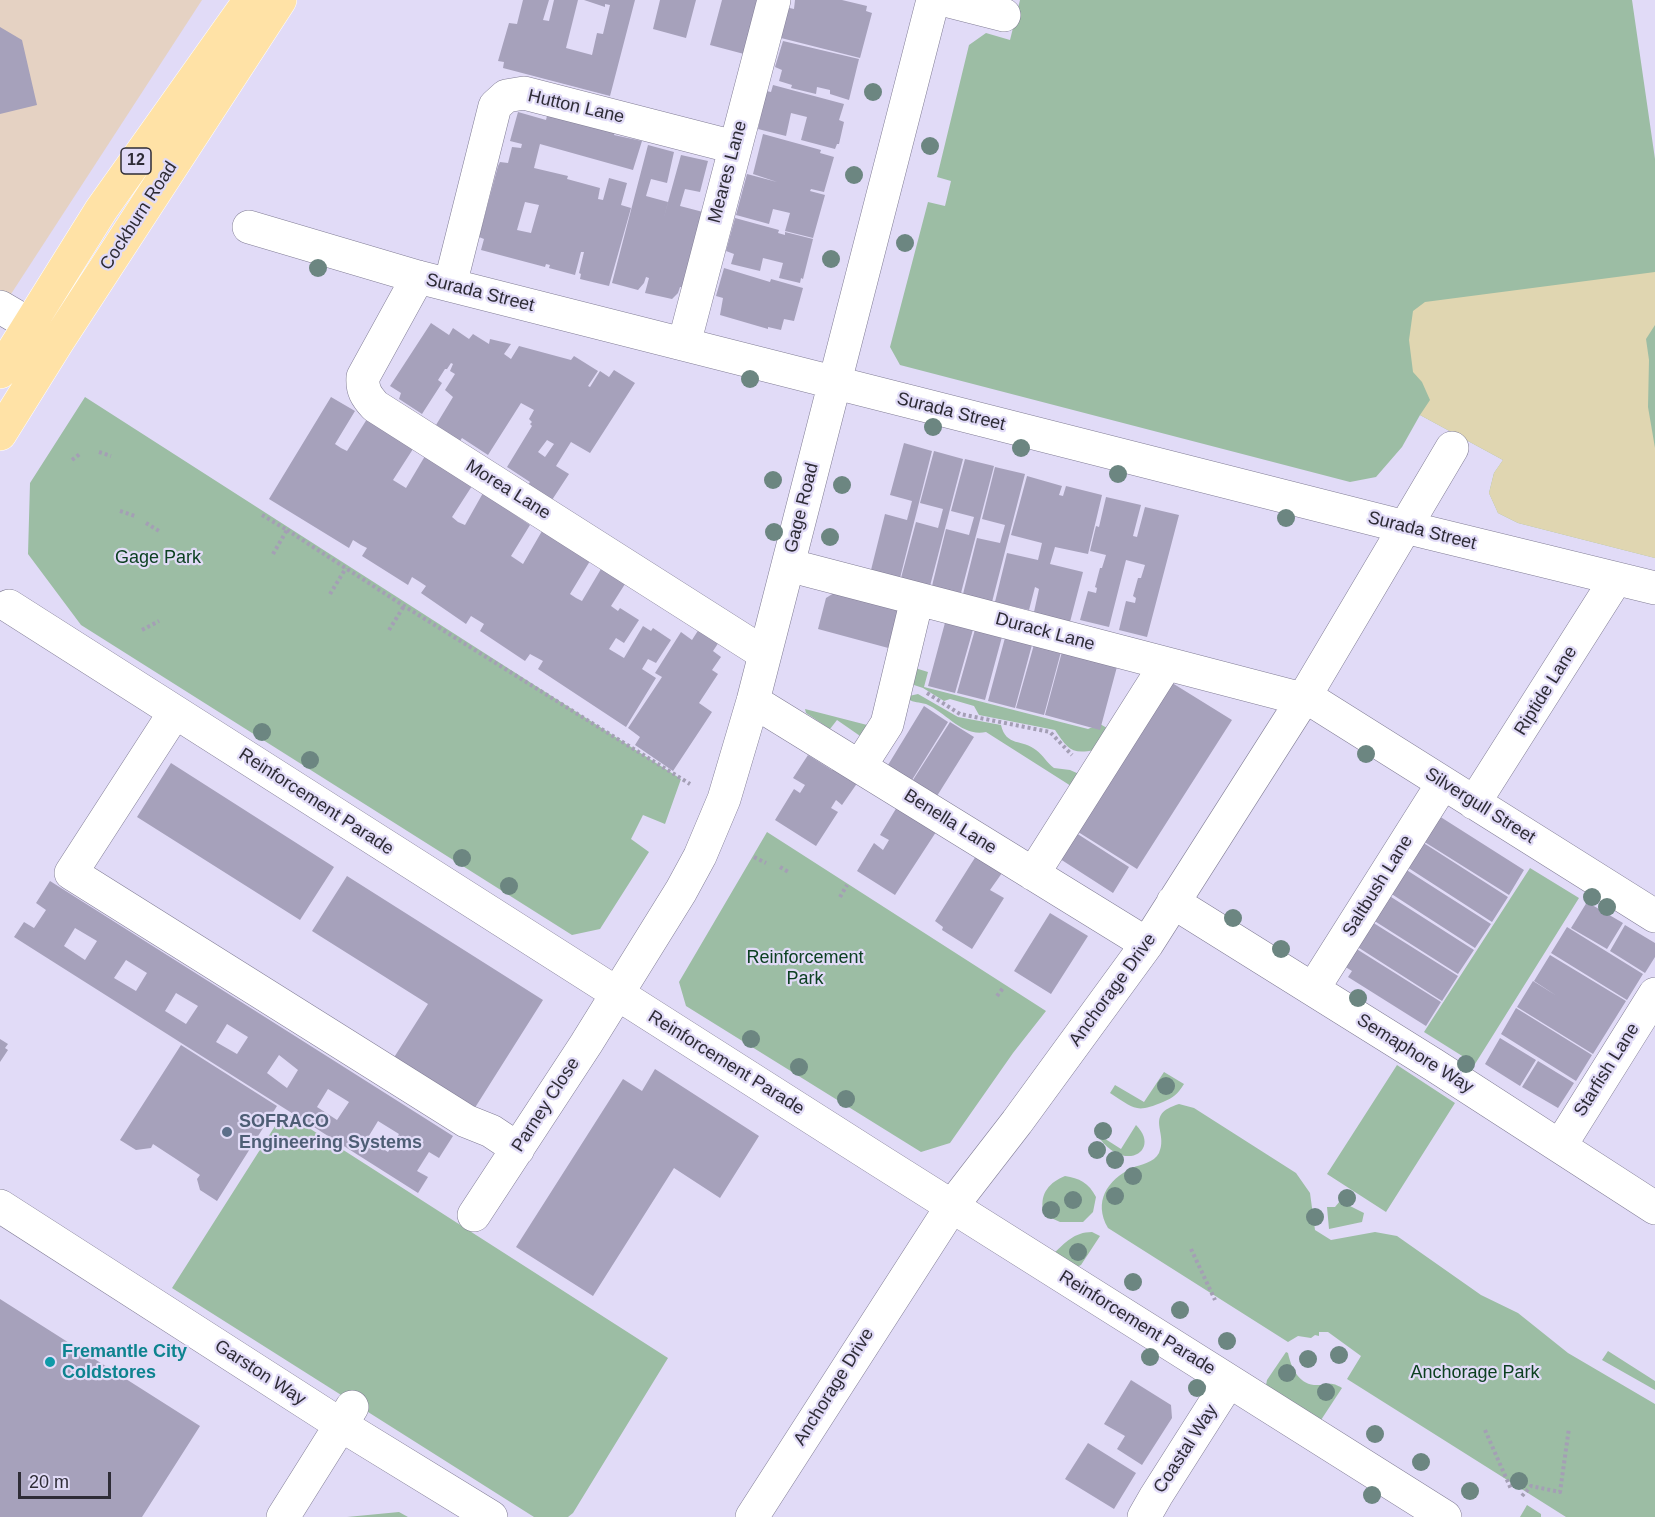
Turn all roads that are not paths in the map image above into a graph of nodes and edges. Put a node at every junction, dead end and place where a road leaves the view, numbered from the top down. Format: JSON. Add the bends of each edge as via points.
{"nodes":[{"id":1,"x":250,"y":0,"type":"edge"},
{"id":2,"x":280,"y":0,"type":"edge"},
{"id":3,"x":774,"y":0,"type":"edge"},
{"id":4,"x":933,"y":0,"type":"edge"},
{"id":5,"x":945,"y":0,"type":"edge"},
{"id":6,"x":1004,"y":15,"type":"dead end"},
{"id":7,"x":735,"y":147,"type":"junction"},
{"id":8,"x":249,"y":227,"type":"dead end"},
{"id":9,"x":418,"y":277,"type":"junction"},
{"id":10,"x":450,"y":285,"type":"junction"},
{"id":11,"x":0,"y":307,"type":"edge"},
{"id":12,"x":30,"y":323,"type":"junction"},
{"id":13,"x":58,"y":341,"type":"junction"},
{"id":14,"x":684,"y":344,"type":"junction"},
{"id":15,"x":3,"y":360,"type":"edge"},
{"id":16,"x":36,"y":375,"type":"junction"},
{"id":17,"x":834,"y":382,"type":"junction"},
{"id":18,"x":0,"y":434,"type":"edge"},
{"id":19,"x":1452,"y":448,"type":"dead end"},
{"id":20,"x":1405,"y":527,"type":"junction"},
{"id":21,"x":788,"y":565,"type":"junction"},
{"id":22,"x":1616,"y":579,"type":"junction"},
{"id":23,"x":1655,"y":588,"type":"edge"},
{"id":24,"x":917,"y":599,"type":"junction"},
{"id":25,"x":9,"y":606,"type":"dead end"},
{"id":26,"x":765,"y":654,"type":"junction"},
{"id":27,"x":1166,"y":664,"type":"junction"},
{"id":28,"x":1304,"y":697,"type":"junction"},
{"id":29,"x":753,"y":700,"type":"junction"},
{"id":30,"x":175,"y":712,"type":"junction"},
{"id":31,"x":860,"y":766,"type":"junction"},
{"id":32,"x":1443,"y":783,"type":"junction"},
{"id":33,"x":1474,"y":803,"type":"junction"},
{"id":34,"x":1034,"y":874,"type":"junction"},
{"id":35,"x":1173,"y":902,"type":"junction"},
{"id":36,"x":1655,"y":916,"type":"edge"},
{"id":37,"x":1147,"y":944,"type":"junction"},
{"id":38,"x":1313,"y":989,"type":"junction"},
{"id":39,"x":616,"y":994,"type":"junction"},
{"id":40,"x":1655,"y":994,"type":"edge"},
{"id":41,"x":1560,"y":1146,"type":"junction"},
{"id":42,"x":518,"y":1149,"type":"junction"},
{"id":43,"x":0,"y":1206,"type":"edge"},
{"id":44,"x":952,"y":1206,"type":"junction"},
{"id":45,"x":1655,"y":1208,"type":"edge"},
{"id":46,"x":474,"y":1215,"type":"dead end"},
{"id":47,"x":1229,"y":1381,"type":"junction"},
{"id":48,"x":346,"y":1416,"type":"junction"},
{"id":49,"x":283,"y":1517,"type":"edge"},
{"id":50,"x":492,"y":1517,"type":"edge"},
{"id":51,"x":752,"y":1517,"type":"edge"},
{"id":52,"x":1144,"y":1517,"type":"edge"},
{"id":53,"x":1445,"y":1517,"type":"edge"}],
"edges":[{"from":1,"to":12,"type":"main road","name":"Cockburn Road","number":"12","via":[[101,210]]},
{"from":2,"to":13,"type":"main road","name":"Cockburn Road","number":"12"},
{"from":3,"to":7,"type":"street","name":"Meares Lane"},
{"from":4,"to":17,"type":"street","name":"Gage Road"},
{"from":5,"to":6,"type":"street"},
{"from":7,"to":10,"type":"street","name":"Hutton Lane","via":[[524,93],[506,96],[495,106]]},
{"from":7,"to":14,"type":"street","name":"Meares Lane"},
{"from":8,"to":9,"type":"street","name":"Surada Street"},
{"from":9,"to":10,"type":"street","name":"Surada Street"},
{"from":9,"to":26,"type":"street","name":"Morea Lane","via":[[363,377],[362,387],[375,406]]},
{"from":10,"to":14,"type":"street","name":"Surada Street"},
{"from":11,"to":12,"type":"street"},
{"from":12,"to":13,"type":"street"},
{"from":12,"to":15,"type":"main road","name":"Cockburn Road","number":"12"},
{"from":13,"to":16,"type":"main road","name":"Cockburn Road","number":"12"},
{"from":14,"to":17,"type":"street","name":"Surada Street"},
{"from":15,"to":16,"type":"street"},
{"from":16,"to":18,"type":"main road","name":"Cockburn Road","number":"12"},
{"from":17,"to":20,"type":"street","name":"Surada Street"},
{"from":17,"to":21,"type":"street","name":"Gage Road"},
{"from":19,"to":20,"type":"street","name":"Anchorage Drive"},
{"from":20,"to":22,"type":"street","name":"Surada Street"},
{"from":20,"to":28,"type":"street","name":"Anchorage Drive"},
{"from":21,"to":24,"type":"street","name":"Durack Lane"},
{"from":21,"to":26,"type":"street","name":"Gage Road"},
{"from":22,"to":23,"type":"street","name":"Surada Street"},
{"from":22,"to":33,"type":"street","name":"Riptide Lane"},
{"from":24,"to":27,"type":"street","name":"Durack Lane"},
{"from":24,"to":31,"type":"street","via":[[887,724]]},
{"from":25,"to":30,"type":"street","name":"Reinforcement Parade"},
{"from":26,"to":29,"type":"street","name":"Gage Road"},
{"from":27,"to":28,"type":"street","name":"Durack Lane"},
{"from":27,"to":34,"type":"street"},
{"from":28,"to":32,"type":"street","name":"Silvergull Street"},
{"from":28,"to":35,"type":"street","name":"Anchorage Drive"},
{"from":29,"to":31,"type":"street","name":"Benella Lane"},
{"from":29,"to":39,"type":"street","name":"Gage Road","via":[[709,837],[681,891]]},
{"from":30,"to":39,"type":"street","name":"Reinforcement Parade"},
{"from":30,"to":42,"type":"street","via":[[71,873],[466,1121],[491,1131]]},
{"from":31,"to":34,"type":"street","name":"Benella Lane"},
{"from":32,"to":33,"type":"street","name":"Silvergull Street"},
{"from":32,"to":38,"type":"street","name":"Saltbush Lane"},
{"from":33,"to":36,"type":"street","name":"Silvergull Street"},
{"from":34,"to":37,"type":"street","name":"Benella Lane"},
{"from":35,"to":37,"type":"street","name":"Anchorage Drive"},
{"from":35,"to":38,"type":"street","name":"Semaphore Way"},
{"from":37,"to":44,"type":"street","name":"Anchorage Drive"},
{"from":38,"to":41,"type":"street","name":"Semaphore Way"},
{"from":39,"to":42,"type":"street","name":"Parney Close"},
{"from":39,"to":44,"type":"street","name":"Reinforcement Parade"},
{"from":40,"to":41,"type":"street","name":"Starfish Lane"},
{"from":41,"to":45,"type":"street","name":"Semaphore Way"},
{"from":42,"to":46,"type":"street","name":"Parney Close"},
{"from":43,"to":48,"type":"street","name":"Garston Way"},
{"from":44,"to":47,"type":"street","name":"Reinforcement Parade"},
{"from":44,"to":51,"type":"street","name":"Anchorage Drive"},
{"from":47,"to":52,"type":"street","name":"Coastal Way"},
{"from":47,"to":53,"type":"street","name":"Reinforcement Parade"},
{"from":48,"to":49,"type":"street"},
{"from":48,"to":50,"type":"street","name":"Garston Way"}]}
